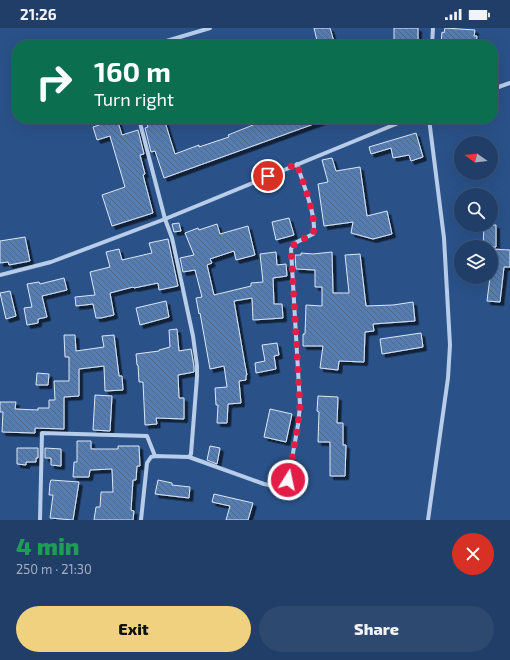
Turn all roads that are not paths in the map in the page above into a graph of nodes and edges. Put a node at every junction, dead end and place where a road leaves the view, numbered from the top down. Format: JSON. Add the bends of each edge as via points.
{"nodes":[{"id":1,"x":210,"y":28,"type":"edge"},
{"id":2,"x":433,"y":28,"type":"edge"},
{"id":3,"x":170,"y":40,"type":"edge"},
{"id":4,"x":432,"y":40,"type":"edge"},
{"id":5,"x":510,"y":83,"type":"edge"},
{"id":6,"x":498,"y":87,"type":"edge"},
{"id":7,"x":140,"y":124,"type":"edge"},
{"id":8,"x":396,"y":124,"type":"edge"},
{"id":9,"x":430,"y":124,"type":"edge"},
{"id":10,"x":297,"y":164,"type":"junction"},
{"id":11,"x":165,"y":219,"type":"junction"},
{"id":12,"x":0,"y":275,"type":"edge"},
{"id":13,"x":155,"y":456,"type":"junction"},
{"id":14,"x":189,"y":457,"type":"junction"},
{"id":15,"x":40,"y":520,"type":"edge"},
{"id":16,"x":141,"y":520,"type":"edge"},
{"id":17,"x":428,"y":520,"type":"edge"}],
"edges":[{"from":1,"to":3,"type":"street"},
{"from":2,"to":4,"type":"street"},
{"from":5,"to":6,"type":"street"},
{"from":7,"to":11,"type":"street"},
{"from":8,"to":10,"type":"street"},
{"from":9,"to":17,"type":"street","via":[[444,238],[450,345],[448,378]]},
{"from":10,"to":11,"type":"street"},
{"from":10,"to":14,"type":"street","via":[[314,218],[315,230],[313,234],[295,243],[291,249],[300,405],[288,480],[279,487],[264,484]]},
{"from":11,"to":12,"type":"street","via":[[51,262]]},
{"from":11,"to":14,"type":"street","via":[[180,271],[197,366],[192,450]]},
{"from":13,"to":14,"type":"street"},
{"from":13,"to":15,"type":"street","via":[[147,436],[42,433]]},
{"from":13,"to":16,"type":"street","via":[[147,463]]}]}
